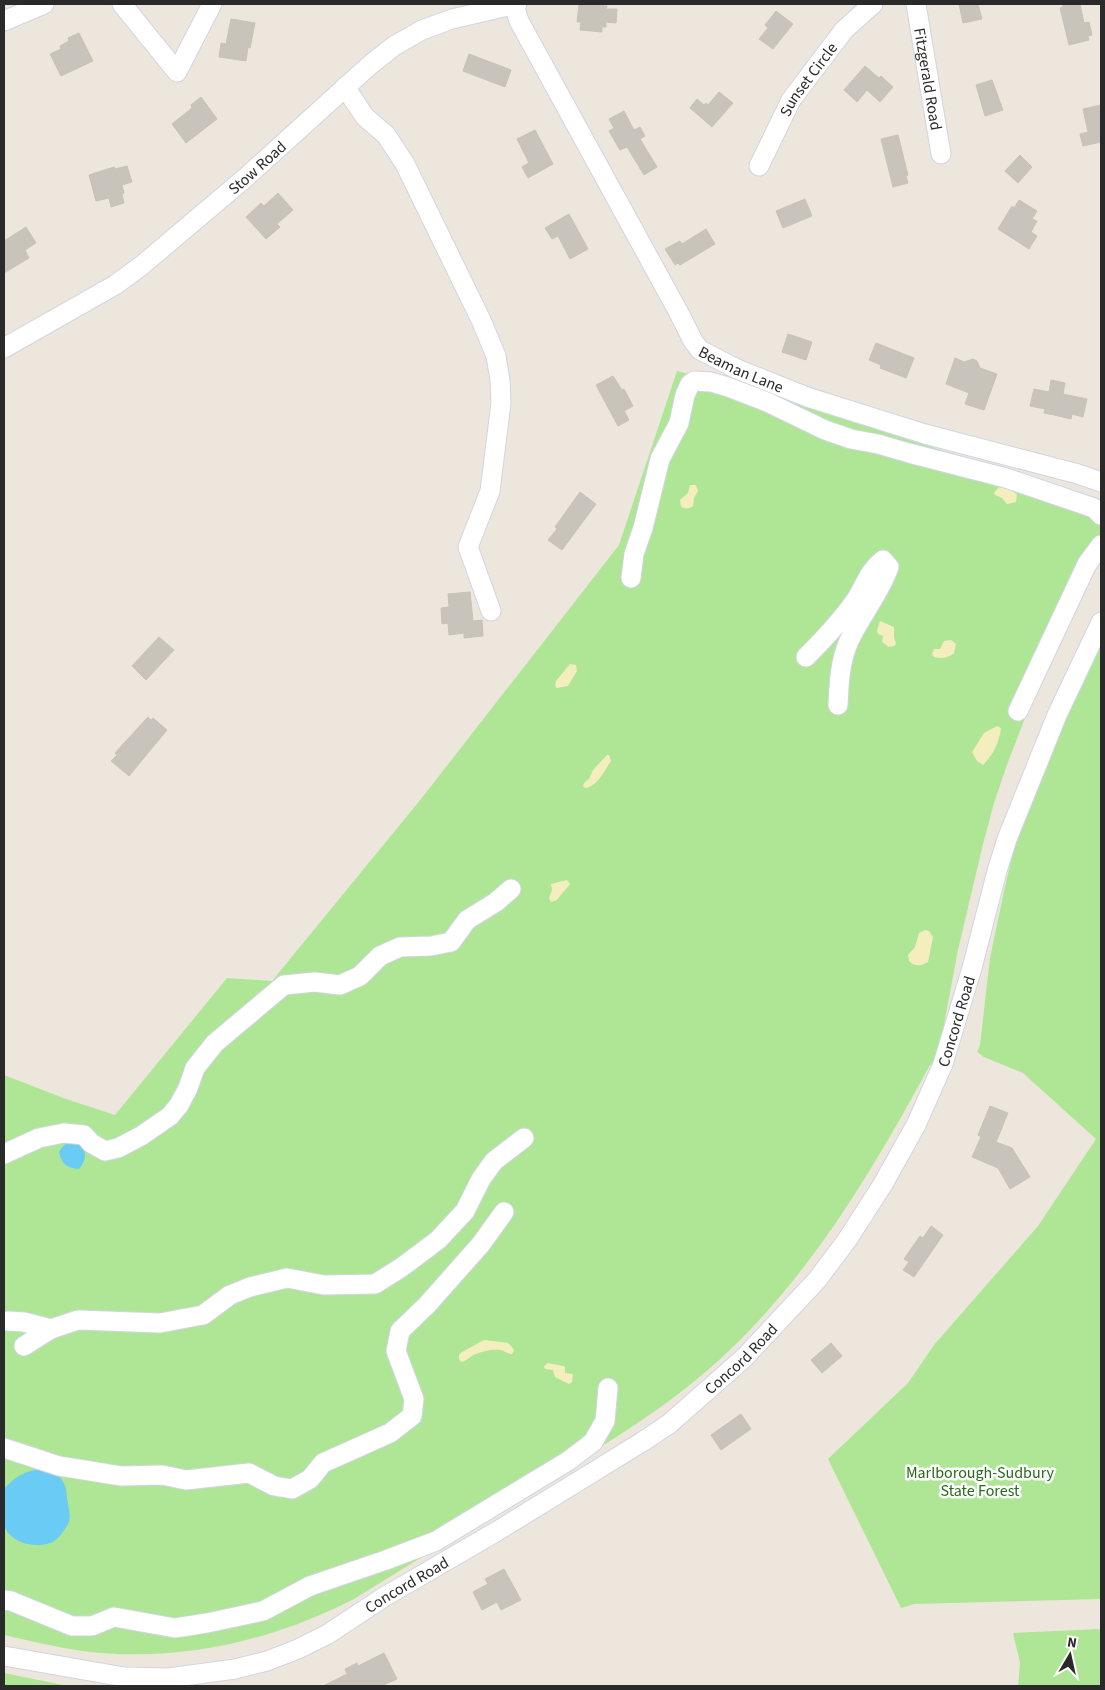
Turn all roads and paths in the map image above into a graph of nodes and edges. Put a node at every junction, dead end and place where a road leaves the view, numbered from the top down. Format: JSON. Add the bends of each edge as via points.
{"nodes":[{"id":1,"x":44,"y":4,"type":"edge"},
{"id":2,"x":122,"y":4,"type":"edge"},
{"id":3,"x":212,"y":4,"type":"edge"},
{"id":4,"x":873,"y":4,"type":"edge"},
{"id":5,"x":916,"y":4,"type":"edge"},
{"id":6,"x":515,"y":5,"type":"edge"},
{"id":7,"x":454,"y":11,"type":"edge"},
{"id":8,"x":4,"y":21,"type":"edge"},
{"id":9,"x":345,"y":87,"type":"junction"},
{"id":10,"x":941,"y":154,"type":"dead end"},
{"id":11,"x":759,"y":166,"type":"dead end"},
{"id":12,"x":4,"y":348,"type":"edge"},
{"id":13,"x":1101,"y":482,"type":"edge"},
{"id":14,"x":1101,"y":515,"type":"edge"},
{"id":15,"x":1101,"y":545,"type":"edge"},
{"id":16,"x":631,"y":578,"type":"dead end"},
{"id":17,"x":491,"y":611,"type":"dead end"},
{"id":18,"x":1101,"y":622,"type":"edge"},
{"id":19,"x":806,"y":657,"type":"dead end"},
{"id":20,"x":838,"y":705,"type":"dead end"},
{"id":21,"x":1018,"y":711,"type":"dead end"},
{"id":22,"x":511,"y":888,"type":"dead end"},
{"id":23,"x":524,"y":1138,"type":"dead end"},
{"id":24,"x":4,"y":1154,"type":"edge"},
{"id":25,"x":504,"y":1212,"type":"dead end"},
{"id":26,"x":8,"y":1320,"type":"dead end"},
{"id":27,"x":51,"y":1329,"type":"junction"},
{"id":28,"x":24,"y":1346,"type":"dead end"},
{"id":29,"x":608,"y":1388,"type":"dead end"},
{"id":30,"x":4,"y":1448,"type":"edge"},
{"id":31,"x":4,"y":1600,"type":"edge"},
{"id":32,"x":4,"y":1656,"type":"edge"}],
"edges":[{"from":1,"to":8,"type":"street"},
{"from":2,"to":3,"type":"street","via":[[177,72]]},
{"from":4,"to":11,"type":"street","name":"Sunset Circle","via":[[844,30],[791,100]]},
{"from":5,"to":10,"type":"street","name":"Fitzgerald Road"},
{"from":6,"to":7,"type":"street","name":"Stow Road"},
{"from":6,"to":13,"type":"street","name":"Beaman Lane","via":[[519,21],[700,350],[737,369],[807,397],[925,434]]},
{"from":7,"to":9,"type":"street","name":"Stow Road","via":[[394,46]]},
{"from":9,"to":12,"type":"street","name":"Stow Road","via":[[244,179],[115,285]]},
{"from":9,"to":17,"type":"street","via":[[365,117],[386,135],[405,164],[496,356],[501,403],[490,492],[468,547]]},
{"from":14,"to":16,"type":"street","via":[[1094,508],[1006,478],[851,439],[728,387],[694,381],[685,395],[679,422],[660,459],[634,554]]},
{"from":15,"to":21,"type":"street","via":[[1087,564]]},
{"from":18,"to":32,"type":"street","name":"Concord Road","via":[[1054,723],[1007,839],[943,1064],[916,1125],[884,1184],[847,1240],[816,1280],[744,1358],[669,1424],[642,1442],[328,1634],[298,1649],[235,1670],[168,1678],[124,1677]]},
{"from":19,"to":20,"type":"street","via":[[857,599],[874,567],[883,560],[889,566],[883,583],[848,642],[840,669]]},
{"from":22,"to":24,"type":"street","via":[[467,920],[451,942],[400,947],[380,956],[360,976],[340,985],[315,982],[284,985],[215,1043],[195,1068],[179,1105],[170,1116],[141,1136],[105,1151],[84,1135],[64,1133],[39,1138]]},
{"from":23,"to":27,"type":"street","via":[[494,1161],[465,1211],[438,1240],[375,1284],[324,1285],[287,1278],[230,1295],[202,1315],[160,1323],[78,1320]]},
{"from":25,"to":30,"type":"street","via":[[481,1244],[400,1330],[396,1351],[414,1399],[412,1416],[390,1433],[322,1463],[310,1479],[292,1489],[274,1486],[248,1473],[186,1480],[162,1475],[121,1476],[59,1466]]},
{"from":26,"to":27,"type":"street"},
{"from":27,"to":28,"type":"street"},
{"from":29,"to":31,"type":"street","via":[[605,1421],[593,1442],[568,1461],[436,1541],[310,1586],[263,1610],[175,1628],[114,1617],[92,1626],[72,1626]]}]}
